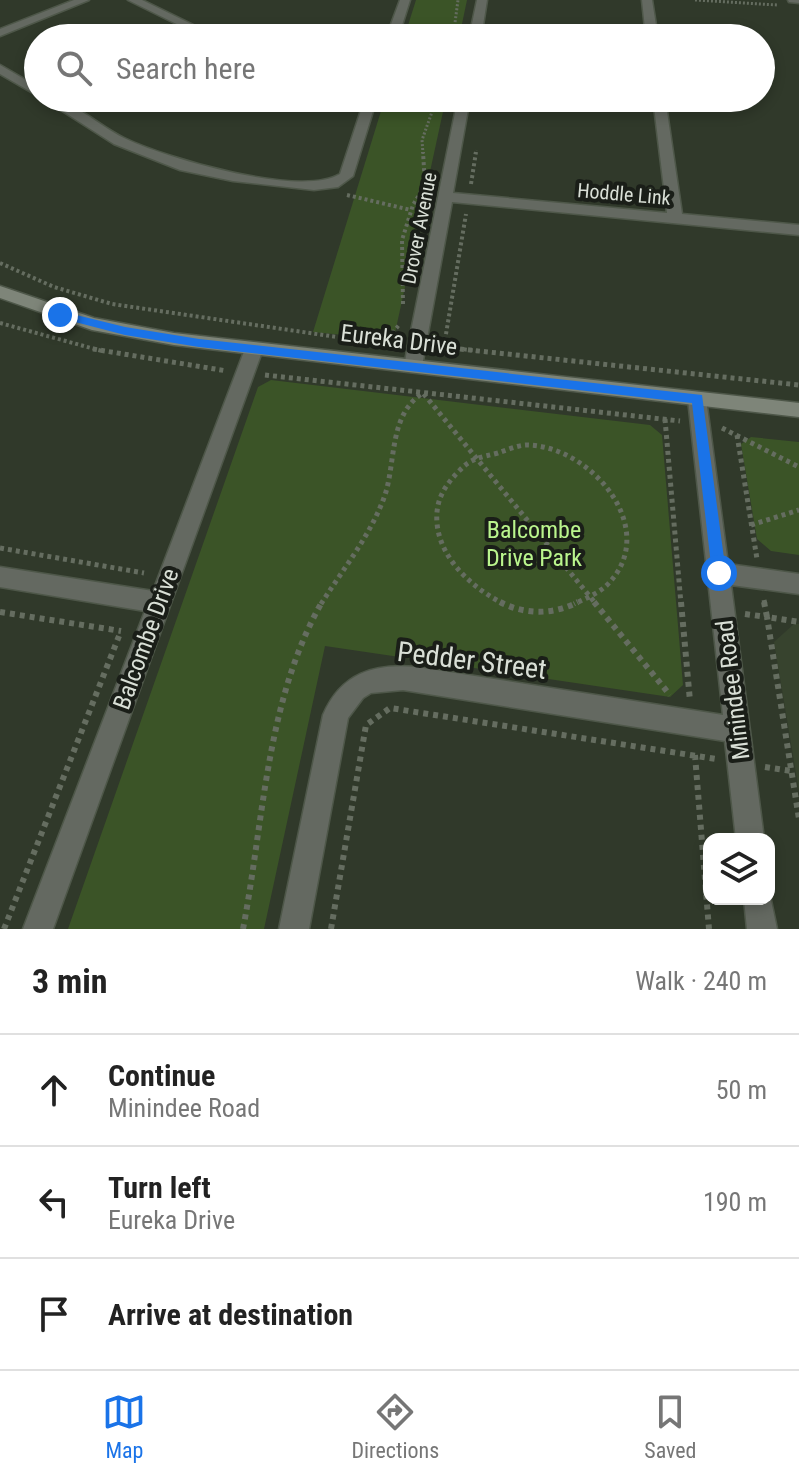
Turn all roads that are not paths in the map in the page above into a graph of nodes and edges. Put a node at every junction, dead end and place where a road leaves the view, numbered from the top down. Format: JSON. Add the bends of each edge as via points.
{"nodes":[{"id":1,"x":84,"y":0,"type":"edge"},
{"id":2,"x":133,"y":0,"type":"edge"},
{"id":3,"x":405,"y":0,"type":"edge"},
{"id":4,"x":482,"y":0,"type":"edge"},
{"id":5,"x":647,"y":0,"type":"edge"},
{"id":6,"x":184,"y":24,"type":"edge"},
{"id":7,"x":397,"y":24,"type":"edge"},
{"id":8,"x":478,"y":24,"type":"edge"},
{"id":9,"x":650,"y":24,"type":"edge"},
{"id":10,"x":0,"y":33,"type":"edge"},
{"id":11,"x":0,"y":69,"type":"edge"},
{"id":12,"x":24,"y":84,"type":"edge"},
{"id":13,"x":72,"y":112,"type":"edge"},
{"id":14,"x":367,"y":112,"type":"edge"},
{"id":15,"x":461,"y":112,"type":"edge"},
{"id":16,"x":661,"y":112,"type":"edge"},
{"id":17,"x":445,"y":197,"type":"junction"},
{"id":18,"x":675,"y":218,"type":"junction"},
{"id":19,"x":799,"y":230,"type":"edge"},
{"id":20,"x":0,"y":292,"type":"edge"},
{"id":21,"x":254,"y":349,"type":"junction"},
{"id":22,"x":413,"y":366,"type":"junction"},
{"id":23,"x":697,"y":399,"type":"junction"},
{"id":24,"x":799,"y":410,"type":"edge"},
{"id":25,"x":719,"y":573,"type":"junction"},
{"id":26,"x":0,"y":577,"type":"edge"},
{"id":27,"x":799,"y":584,"type":"edge"},
{"id":28,"x":159,"y":603,"type":"junction"},
{"id":29,"x":737,"y":730,"type":"junction"},
{"id":30,"x":749,"y":833,"type":"edge"},
{"id":31,"x":759,"y":905,"type":"edge"},
{"id":32,"x":38,"y":929,"type":"edge"},
{"id":33,"x":294,"y":929,"type":"edge"},
{"id":34,"x":762,"y":929,"type":"edge"}],
"edges":[{"from":1,"to":10,"type":"street"},
{"from":2,"to":6,"type":"street"},
{"from":3,"to":7,"type":"street"},
{"from":4,"to":8,"type":"street"},
{"from":5,"to":9,"type":"street"},
{"from":11,"to":12,"type":"street"},
{"from":13,"to":14,"type":"street","via":[[132,147],[185,167],[314,186],[346,176]]},
{"from":15,"to":17,"type":"street","name":"Drover Avenue"},
{"from":16,"to":18,"type":"street"},
{"from":17,"to":18,"type":"street","name":"Hoddle Link"},
{"from":17,"to":22,"type":"street","name":"Drover Avenue"},
{"from":18,"to":19,"type":"street","name":"Hoddle Link"},
{"from":20,"to":21,"type":"street","name":"Eureka Drive","via":[[92,324]]},
{"from":21,"to":22,"type":"street","name":"Eureka Drive"},
{"from":21,"to":28,"type":"street","name":"Balcombe Drive","via":[[234,372]]},
{"from":22,"to":23,"type":"street","name":"Eureka Drive"},
{"from":23,"to":24,"type":"street","name":"Eureka Drive"},
{"from":23,"to":25,"type":"street","name":"Minindee Road"},
{"from":25,"to":27,"type":"street"},
{"from":25,"to":29,"type":"street","name":"Minindee Road"},
{"from":26,"to":28,"type":"street"},
{"from":28,"to":32,"type":"street","name":"Balcombe Drive"},
{"from":29,"to":30,"type":"street","name":"Minindee Road"},
{"from":29,"to":33,"type":"street","name":"Pedder Street","via":[[399,677],[359,684],[346,694],[336,715]]},
{"from":31,"to":34,"type":"street"}]}
